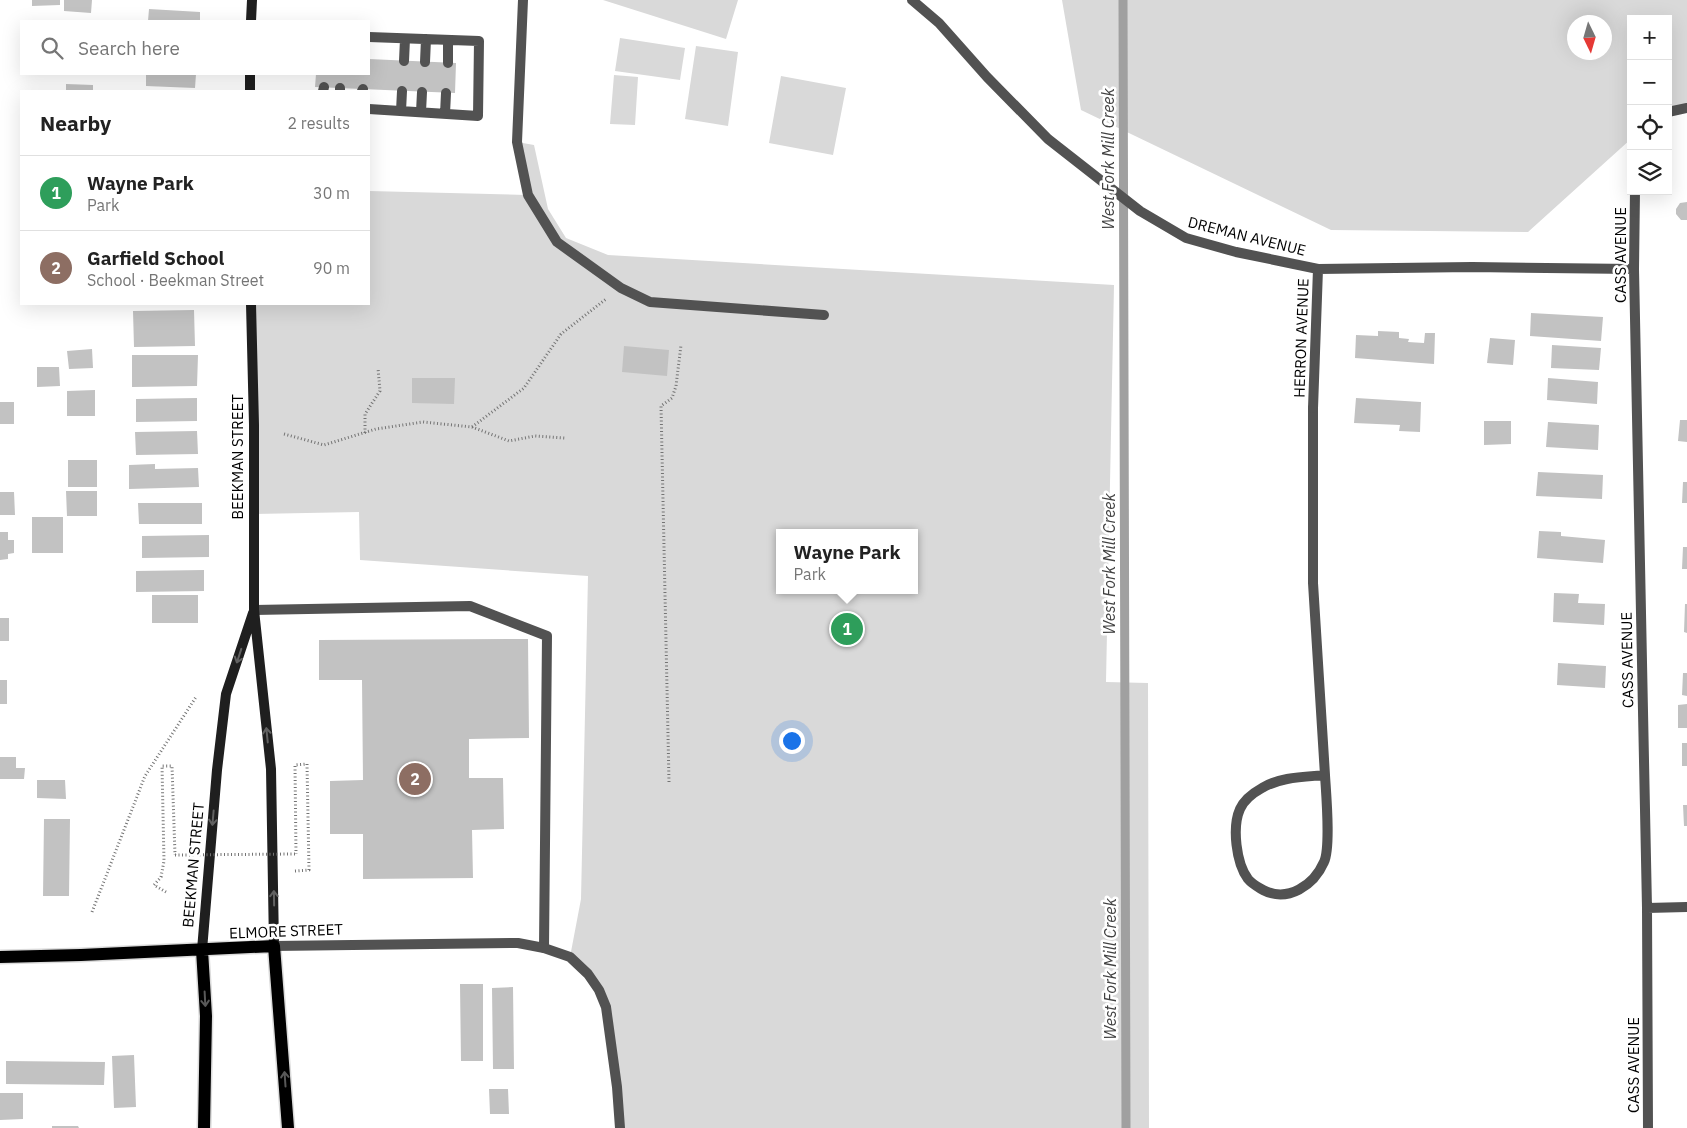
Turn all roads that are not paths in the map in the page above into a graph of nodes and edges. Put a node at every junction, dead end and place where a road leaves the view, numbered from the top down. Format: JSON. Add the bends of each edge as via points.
{"nodes":[{"id":1,"x":252,"y":0,"type":"edge"},
{"id":2,"x":522,"y":0,"type":"edge"},
{"id":3,"x":912,"y":0,"type":"edge"},
{"id":4,"x":252,"y":20,"type":"edge"},
{"id":5,"x":370,"y":37,"type":"edge"},
{"id":6,"x":405,"y":39,"type":"junction"},
{"id":7,"x":426,"y":39,"type":"junction"},
{"id":8,"x":448,"y":40,"type":"junction"},
{"id":9,"x":404,"y":61,"type":"dead end"},
{"id":10,"x":425,"y":62,"type":"dead end"},
{"id":11,"x":448,"y":63,"type":"dead end"},
{"id":12,"x":250,"y":75,"type":"edge"},
{"id":13,"x":250,"y":90,"type":"edge"},
{"id":14,"x":402,"y":91,"type":"dead end"},
{"id":15,"x":422,"y":92,"type":"dead end"},
{"id":16,"x":446,"y":93,"type":"dead end"},
{"id":17,"x":1687,"y":108,"type":"edge"},
{"id":18,"x":370,"y":109,"type":"edge"},
{"id":19,"x":401,"y":111,"type":"junction"},
{"id":20,"x":1672,"y":111,"type":"edge"},
{"id":21,"x":421,"y":112,"type":"junction"},
{"id":22,"x":444,"y":114,"type":"junction"},
{"id":23,"x":1635,"y":195,"type":"edge"},
{"id":24,"x":1318,"y":269,"type":"junction"},
{"id":25,"x":1634,"y":270,"type":"junction"},
{"id":26,"x":251,"y":305,"type":"edge"},
{"id":27,"x":824,"y":314,"type":"dead end"},
{"id":28,"x":254,"y":610,"type":"junction"},
{"id":29,"x":1324,"y":775,"type":"junction"},
{"id":30,"x":1687,"y":907,"type":"edge"},
{"id":31,"x":1647,"y":908,"type":"junction"},
{"id":32,"x":274,"y":946,"type":"junction"},
{"id":33,"x":544,"y":948,"type":"junction"},
{"id":34,"x":202,"y":950,"type":"junction"},
{"id":35,"x":0,"y":958,"type":"edge"},
{"id":36,"x":204,"y":1128,"type":"edge"},
{"id":37,"x":288,"y":1128,"type":"edge"},
{"id":38,"x":620,"y":1128,"type":"edge"},
{"id":39,"x":1648,"y":1128,"type":"edge"}],
"edges":[{"from":1,"to":4,"type":"main road"},
{"from":2,"to":27,"type":"street","via":[[517,142],[528,195],[557,242],[621,288],[650,302]]},
{"from":3,"to":24,"type":"street","name":"DREMAN AVENUE","via":[[939,23],[1048,139],[1140,211],[1186,238]]},
{"from":5,"to":6,"type":"street"},
{"from":6,"to":7,"type":"street"},
{"from":6,"to":9,"type":"street"},
{"from":7,"to":8,"type":"street"},
{"from":7,"to":10,"type":"street"},
{"from":8,"to":11,"type":"street"},
{"from":8,"to":22,"type":"street","via":[[479,41],[478,116]]},
{"from":12,"to":13,"type":"main road"},
{"from":14,"to":19,"type":"street"},
{"from":15,"to":21,"type":"street"},
{"from":16,"to":22,"type":"street"},
{"from":17,"to":20,"type":"street"},
{"from":18,"to":19,"type":"street"},
{"from":19,"to":21,"type":"street"},
{"from":21,"to":22,"type":"street"},
{"from":23,"to":25,"type":"street","name":"CASS AVENUE"},
{"from":24,"to":25,"type":"street","name":"DREMAN AVENUE"},
{"from":24,"to":29,"type":"street","name":"HERRON AVENUE","via":[[1313,408],[1313,583]]},
{"from":25,"to":31,"type":"street","name":"CASS AVENUE"},
{"from":26,"to":28,"type":"main road","name":"BEEKMAN STREET"},
{"from":32,"to":28,"type":"main road","name":"BEEKMAN STREET","one_way":true,"via":[[271,769]]},
{"from":28,"to":33,"type":"street","via":[[470,606],[547,636]]},
{"from":28,"to":34,"type":"main road","name":"BEEKMAN STREET","one_way":true,"via":[[226,694]]},
{"from":29,"to":29,"type":"street","via":[[1325,860],[1317,875],[1296,893],[1268,893],[1248,879],[1238,855],[1236,839],[1240,809],[1247,798],[1277,781]]},
{"from":30,"to":31,"type":"street"},
{"from":31,"to":39,"type":"street","name":"CASS AVENUE"},
{"from":32,"to":33,"type":"street","name":"ELMORE STREET","via":[[518,943]]},
{"from":32,"to":34,"type":"main road","name":"ELMORE STREET"},
{"from":37,"to":32,"type":"main road","name":"BEEKMAN STREET","one_way":true},
{"from":33,"to":38,"type":"street","name":"ELMORE STREET","via":[[570,958],[588,974],[599,990],[606,1007]]},
{"from":34,"to":35,"type":"main road","name":"ELMORE STREET"},
{"from":34,"to":36,"type":"main road","name":"BEEKMAN STREET","one_way":true,"via":[[206,1016]]}]}
